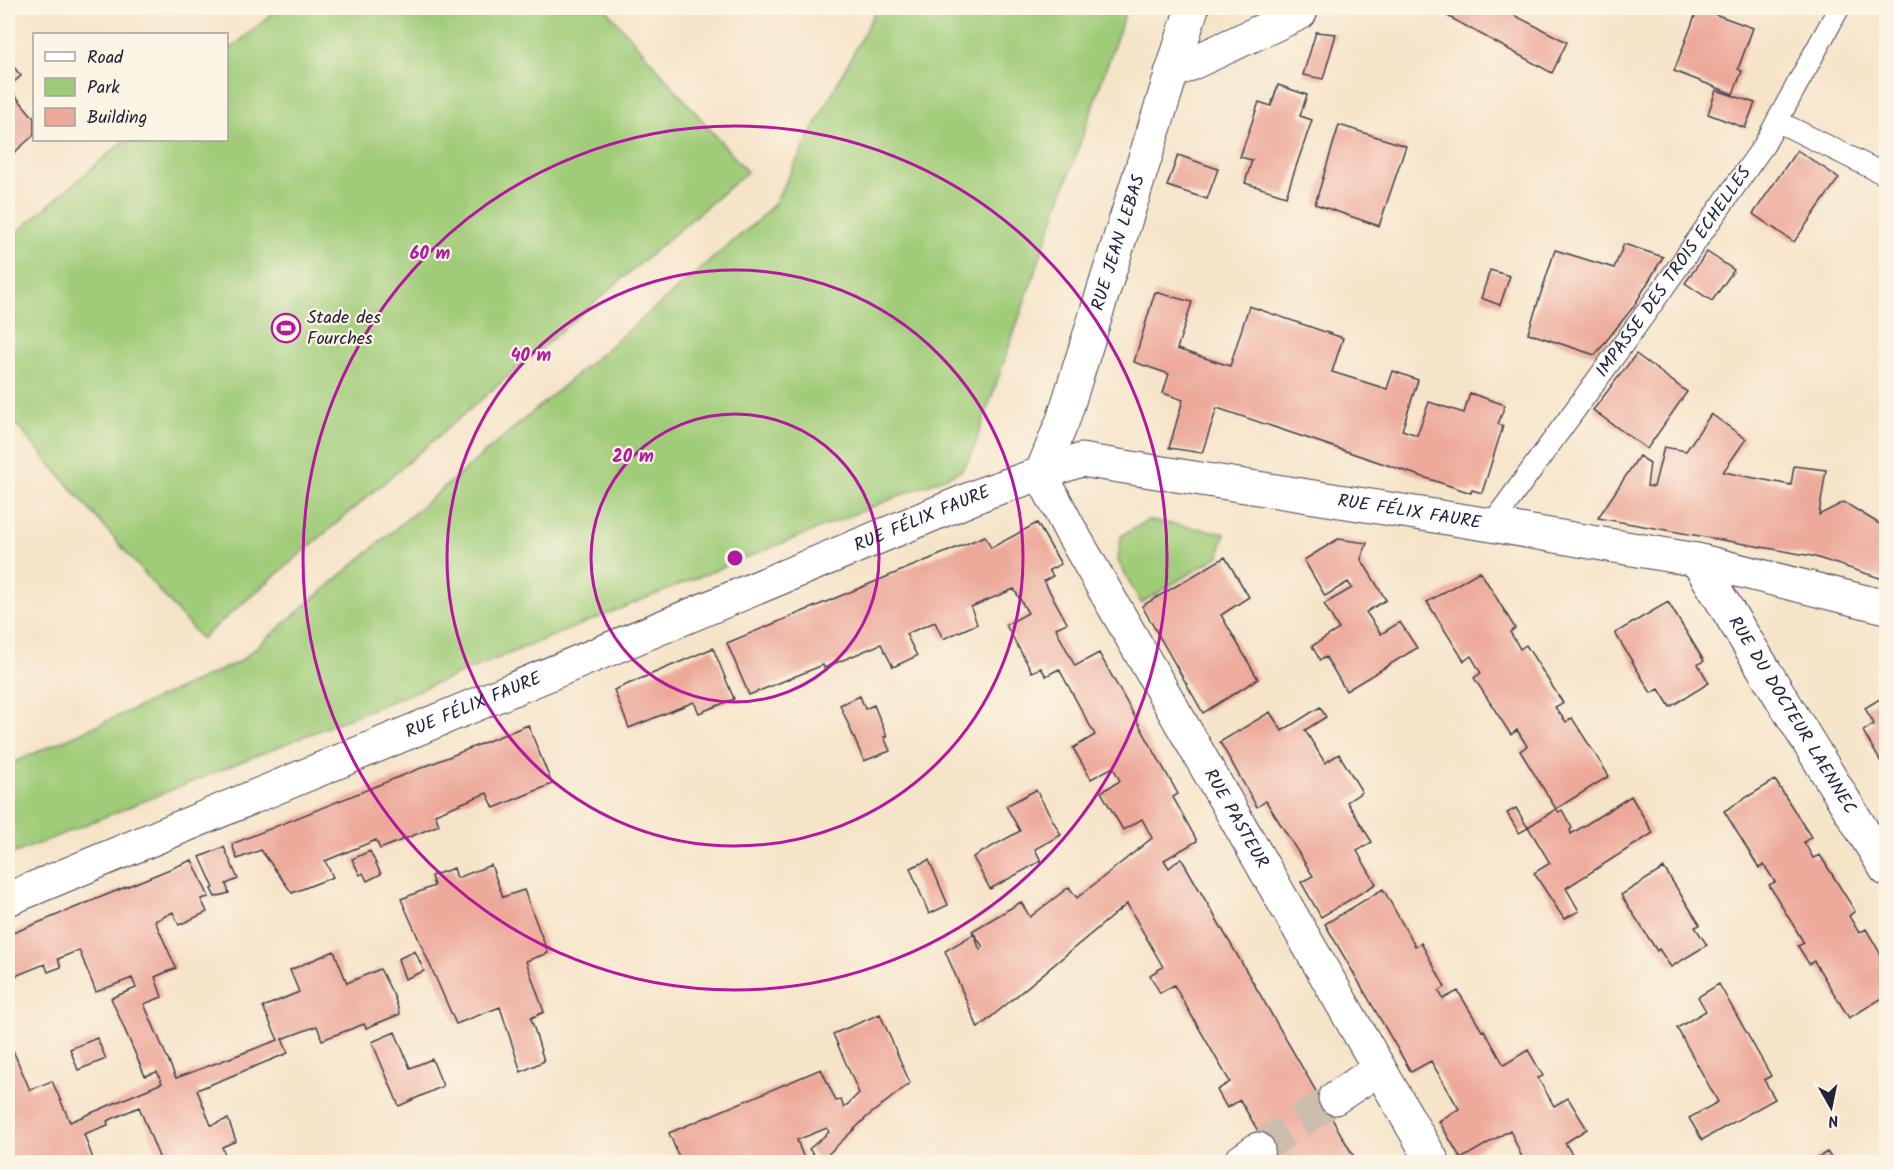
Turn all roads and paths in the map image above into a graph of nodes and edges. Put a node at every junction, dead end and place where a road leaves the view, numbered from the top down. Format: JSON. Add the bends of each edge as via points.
{"nodes":[{"id":1,"x":1192,"y":8,"type":"edge"},
{"id":2,"x":1302,"y":8,"type":"edge"},
{"id":3,"x":1839,"y":8,"type":"edge"},
{"id":4,"x":1171,"y":73,"type":"junction"},
{"id":5,"x":1777,"y":121,"type":"junction"},
{"id":6,"x":1887,"y":175,"type":"edge"},
{"id":7,"x":1041,"y":474,"type":"junction"},
{"id":8,"x":1491,"y":525,"type":"junction"},
{"id":9,"x":1697,"y":561,"type":"junction"},
{"id":10,"x":1887,"y":607,"type":"edge"},
{"id":11,"x":1887,"y":869,"type":"edge"},
{"id":12,"x":8,"y":899,"type":"edge"},
{"id":13,"x":1379,"y":1070,"type":"junction"},
{"id":14,"x":1335,"y":1098,"type":"tunnel mouth"},
{"id":15,"x":1433,"y":1162,"type":"edge"}],
"edges":[{"from":1,"to":4,"type":"street","name":"RUE JEAN LEBAS"},
{"from":2,"to":4,"type":"street","via":[[1300,14]]},
{"from":3,"to":5,"type":"lane","name":"IMPASSE DES TROIS ECHELLES"},
{"from":4,"to":7,"type":"street","name":"RUE JEAN LEBAS","via":[[1063,420]]},
{"from":5,"to":6,"type":"lane"},
{"from":5,"to":8,"type":"lane","name":"IMPASSE DES TROIS ECHELLES","via":[[1645,314]]},
{"from":7,"to":8,"type":"street","name":"RUE FÉLIX FAURE","via":[[1081,460]]},
{"from":7,"to":12,"type":"street","name":"RUE FÉLIX FAURE","via":[[987,492]]},
{"from":7,"to":13,"type":"street","name":"RUE PASTEUR"},
{"from":8,"to":9,"type":"street","name":"RUE FÉLIX FAURE"},
{"from":9,"to":10,"type":"street","name":"RUE FÉLIX FAURE"},
{"from":9,"to":11,"type":"street","name":"RUE DU DOCTEUR LAENNEC"},
{"from":13,"to":14,"type":"street"},
{"from":13,"to":15,"type":"street","name":"RUE PASTEUR"}]}
